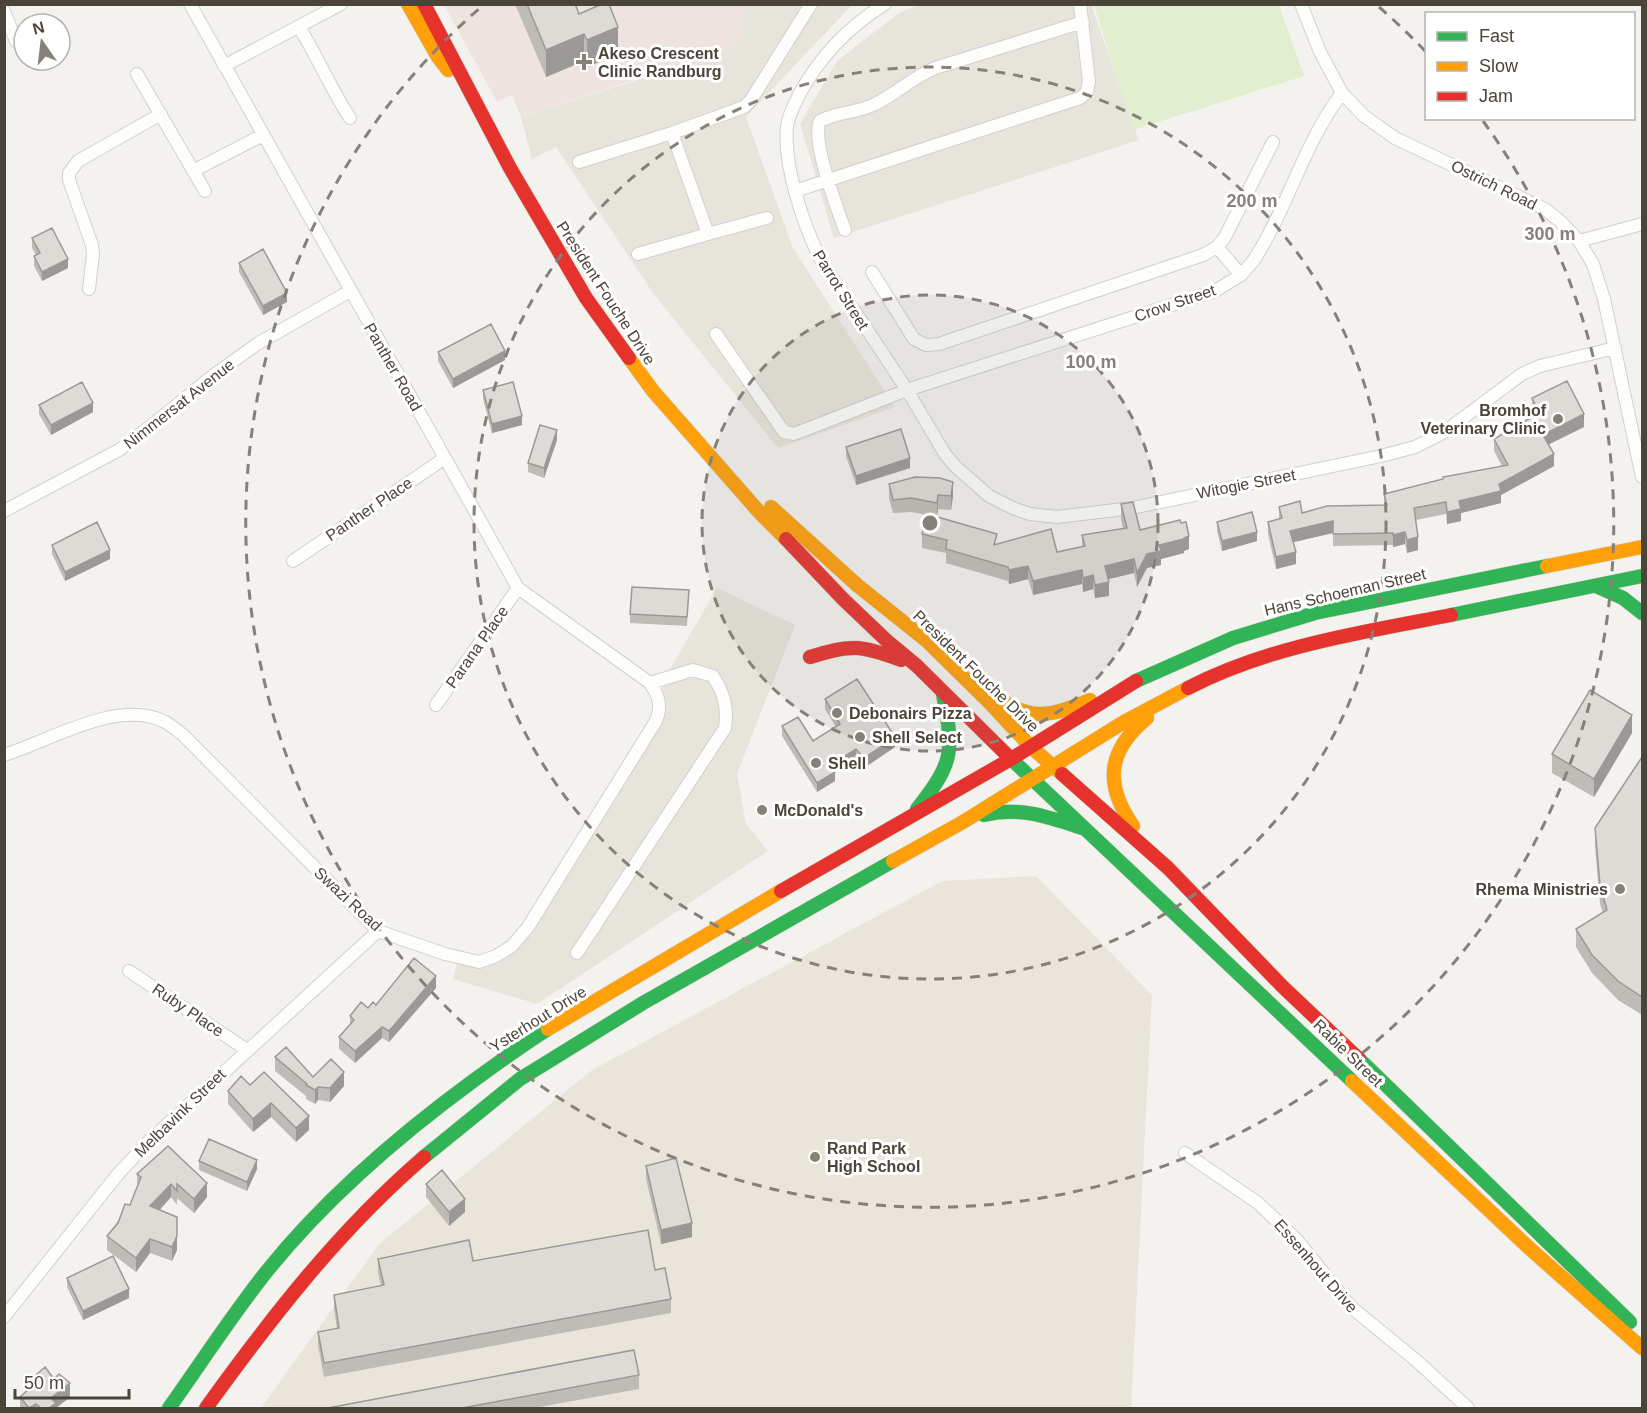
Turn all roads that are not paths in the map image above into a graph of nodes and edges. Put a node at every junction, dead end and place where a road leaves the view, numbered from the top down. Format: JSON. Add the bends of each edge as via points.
{"nodes":[{"id":1,"x":190,"y":4,"type":"edge"},
{"id":2,"x":341,"y":4,"type":"edge"},
{"id":3,"x":408,"y":4,"type":"edge"},
{"id":4,"x":424,"y":4,"type":"edge"},
{"id":5,"x":812,"y":4,"type":"edge"},
{"id":6,"x":885,"y":4,"type":"edge"},
{"id":7,"x":1080,"y":4,"type":"edge"},
{"id":8,"x":1301,"y":4,"type":"edge"},
{"id":9,"x":4,"y":10,"type":"edge"},
{"id":10,"x":1083,"y":22,"type":"junction"},
{"id":11,"x":299,"y":27,"type":"junction"},
{"id":12,"x":12,"y":31,"type":"edge"},
{"id":13,"x":224,"y":66,"type":"junction"},
{"id":14,"x":137,"y":74,"type":"dead end"},
{"id":15,"x":1342,"y":93,"type":"junction"},
{"id":16,"x":477,"y":107,"type":"junction"},
{"id":17,"x":160,"y":114,"type":"junction"},
{"id":18,"x":350,"y":118,"type":"dead end"},
{"id":19,"x":672,"y":133,"type":"junction"},
{"id":20,"x":263,"y":135,"type":"junction"},
{"id":21,"x":1273,"y":142,"type":"dead end"},
{"id":22,"x":579,"y":162,"type":"dead end"},
{"id":23,"x":193,"y":171,"type":"junction"},
{"id":24,"x":828,"y":180,"type":"junction"},
{"id":25,"x":205,"y":191,"type":"dead end"},
{"id":26,"x":795,"y":191,"type":"junction"},
{"id":27,"x":767,"y":218,"type":"dead end"},
{"id":28,"x":1642,"y":224,"type":"edge"},
{"id":29,"x":845,"y":230,"type":"dead end"},
{"id":30,"x":708,"y":234,"type":"junction"},
{"id":31,"x":1579,"y":241,"type":"junction"},
{"id":32,"x":1217,"y":247,"type":"junction"},
{"id":33,"x":638,"y":254,"type":"dead end"},
{"id":34,"x":872,"y":272,"type":"dead end"},
{"id":35,"x":1241,"y":275,"type":"junction"},
{"id":36,"x":89,"y":289,"type":"dead end"},
{"id":37,"x":350,"y":291,"type":"junction"},
{"id":38,"x":716,"y":334,"type":"dead end"},
{"id":39,"x":1615,"y":348,"type":"junction"},
{"id":40,"x":907,"y":390,"type":"junction"},
{"id":41,"x":445,"y":458,"type":"junction"},
{"id":42,"x":1642,"y":477,"type":"edge"},
{"id":43,"x":733,"y":481,"type":"junction"},
{"id":44,"x":4,"y":511,"type":"edge"},
{"id":45,"x":1642,"y":547,"type":"edge"},
{"id":46,"x":293,"y":561,"type":"dead end"},
{"id":47,"x":1642,"y":576,"type":"edge"},
{"id":48,"x":1596,"y":586,"type":"junction"},
{"id":49,"x":518,"y":588,"type":"junction"},
{"id":50,"x":1642,"y":613,"type":"edge"},
{"id":51,"x":810,"y":657,"type":"dead end"},
{"id":52,"x":917,"y":666,"type":"junction"},
{"id":53,"x":963,"y":677,"type":"junction"},
{"id":54,"x":1200,"y":682,"type":"junction"},
{"id":55,"x":650,"y":683,"type":"junction"},
{"id":56,"x":1130,"y":684,"type":"junction"},
{"id":57,"x":943,"y":693,"type":"junction"},
{"id":58,"x":436,"y":705,"type":"dead end"},
{"id":59,"x":1031,"y":747,"type":"junction"},
{"id":60,"x":4,"y":755,"type":"edge"},
{"id":61,"x":1011,"y":759,"type":"junction"},
{"id":62,"x":1053,"y":766,"type":"junction"},
{"id":63,"x":1034,"y":779,"type":"junction"},
{"id":64,"x":910,"y":818,"type":"junction"},
{"id":65,"x":963,"y":822,"type":"junction"},
{"id":66,"x":1087,"y":829,"type":"junction"},
{"id":67,"x":1168,"y":868,"type":"junction"},
{"id":68,"x":378,"y":931,"type":"junction"},
{"id":69,"x":577,"y":952,"type":"dead end"},
{"id":70,"x":129,"y":971,"type":"dead end"},
{"id":71,"x":247,"y":1050,"type":"junction"},
{"id":72,"x":1185,"y":1153,"type":"dead end"},
{"id":73,"x":4,"y":1317,"type":"edge"},
{"id":74,"x":1642,"y":1336,"type":"edge"},
{"id":75,"x":1642,"y":1348,"type":"edge"},
{"id":76,"x":168,"y":1408,"type":"edge"},
{"id":77,"x":206,"y":1408,"type":"edge"},
{"id":78,"x":1468,"y":1408,"type":"edge"}],
"edges":[{"from":1,"to":13,"type":"street","name":"Panther Road"},
{"from":2,"to":11,"type":"street"},
{"from":3,"to":16,"type":"main road","name":"President Fouche Drive","via":[[438,57]]},
{"from":4,"to":16,"type":"main road","name":"President Fouche Drive"},
{"from":5,"to":19,"type":"street","via":[[748,104]]},
{"from":6,"to":26,"type":"street","name":"Parrot Street","via":[[834,44],[794,105],[787,126]]},
{"from":7,"to":10,"type":"street"},
{"from":8,"to":15,"type":"street","name":"Ostrich Road"},
{"from":9,"to":12,"type":"street"},
{"from":10,"to":24,"type":"street","via":[[935,68],[876,104],[826,118],[818,126]]},
{"from":10,"to":24,"type":"street","via":[[1089,81],[1087,92],[1080,98]]},
{"from":11,"to":13,"type":"street"},
{"from":11,"to":18,"type":"street"},
{"from":13,"to":20,"type":"street","name":"Panther Road"},
{"from":14,"to":17,"type":"street"},
{"from":15,"to":31,"type":"street","name":"Ostrich Road","via":[[1364,116],[1395,138],[1545,209]]},
{"from":15,"to":35,"type":"street","name":"Crow Street","via":[[1332,105],[1259,252]]},
{"from":16,"to":43,"type":"main road","name":"President Fouche Drive","via":[[586,298],[652,391]]},
{"from":17,"to":23,"type":"street"},
{"from":17,"to":36,"type":"street","via":[[78,161],[69,173],[92,245]]},
{"from":19,"to":22,"type":"street"},
{"from":19,"to":30,"type":"street"},
{"from":20,"to":23,"type":"street"},
{"from":20,"to":37,"type":"street","name":"Panther Road"},
{"from":21,"to":32,"type":"street"},
{"from":23,"to":25,"type":"street"},
{"from":24,"to":26,"type":"street"},
{"from":24,"to":29,"type":"street"},
{"from":26,"to":40,"type":"street","name":"Parrot Street","via":[[821,260]]},
{"from":27,"to":30,"type":"street"},
{"from":28,"to":31,"type":"street"},
{"from":30,"to":33,"type":"street"},
{"from":31,"to":39,"type":"street","name":"Ostrich Road","via":[[1593,264]]},
{"from":32,"to":34,"type":"street","via":[[933,345],[914,339]]},
{"from":32,"to":35,"type":"street"},
{"from":35,"to":40,"type":"street","name":"Crow Street","via":[[1215,291]]},
{"from":37,"to":41,"type":"street","name":"Panther Road"},
{"from":37,"to":44,"type":"street","name":"Nimmersat Avenue","via":[[257,344],[119,450]]},
{"from":38,"to":40,"type":"street","name":"Crow Street","via":[[788,434]]},
{"from":39,"to":40,"type":"street","name":"Witogie Street","via":[[1522,374],[1443,433],[1415,447],[1131,508],[1057,517],[1030,514],[989,496],[945,454]]},
{"from":39,"to":42,"type":"street","name":"Ostrich Road"},
{"from":41,"to":46,"type":"street","name":"Panther Place"},
{"from":41,"to":49,"type":"street","name":"Panther Road"},
{"from":43,"to":52,"type":"main road","name":"President Fouche Drive","via":[[843,599]]},
{"from":43,"to":53,"type":"main road","name":"President Fouche Drive","via":[[768,505],[927,641]]},
{"from":45,"to":56,"type":"main road","name":"Hans Schoeman Street","via":[[1315,613],[1233,638]]},
{"from":47,"to":48,"type":"main road"},
{"from":48,"to":50,"type":"main road","via":[[1623,598]]},
{"from":48,"to":54,"type":"main road","via":[[1316,643],[1269,655]]},
{"from":49,"to":55,"type":"street","name":"Panther Road"},
{"from":49,"to":58,"type":"street","name":"Parana Place"},
{"from":51,"to":52,"type":"main road","via":[[857,645]]},
{"from":52,"to":57,"type":"main road","name":"President Fouche Drive"},
{"from":53,"to":56,"type":"main road","via":[[1015,709],[1040,714],[1070,708]]},
{"from":53,"to":59,"type":"main road","name":"President Fouche Drive"},
{"from":54,"to":62,"type":"main road","via":[[1141,712]]},
{"from":54,"to":67,"type":"main road","via":[[1137,725],[1121,743],[1114,761],[1114,785],[1120,808]]},
{"from":55,"to":68,"type":"street","name":"Swazi Road","via":[[659,701],[656,721],[528,927],[512,946],[479,962]]},
{"from":55,"to":69,"type":"street","via":[[693,670],[713,676],[727,712],[725,728]]},
{"from":56,"to":59,"type":"main road","name":"Hans Schoeman Street"},
{"from":57,"to":61,"type":"main road","name":"President Fouche Drive"},
{"from":57,"to":64,"type":"main road","via":[[951,737],[950,758],[938,782]]},
{"from":59,"to":61,"type":"main road","name":"Hans Schoeman Street"},
{"from":59,"to":62,"type":"main road","name":"President Fouche Drive"},
{"from":60,"to":68,"type":"street","name":"Swazi Road","via":[[121,715],[163,721],[182,734]]},
{"from":61,"to":63,"type":"main road","name":"President Fouche Drive"},
{"from":61,"to":64,"type":"main road","name":"Ysterhout Drive"},
{"from":62,"to":63,"type":"main road"},
{"from":62,"to":67,"type":"main road","name":"Rabie Street"},
{"from":63,"to":65,"type":"main road"},
{"from":63,"to":66,"type":"main road","name":"Rabie Street"},
{"from":64,"to":76,"type":"main road","name":"Ysterhout Drive","via":[[528,1041],[439,1106],[324,1208],[267,1272]]},
{"from":65,"to":66,"type":"main road","via":[[990,813],[1023,810]]},
{"from":65,"to":77,"type":"main road","via":[[744,944],[520,1079],[422,1159],[348,1229],[298,1287]]},
{"from":66,"to":75,"type":"main road","name":"Rabie Street","via":[[1520,1239]]},
{"from":67,"to":74,"type":"main road","name":"Rabie Street","via":[[1283,987]]},
{"from":68,"to":71,"type":"street","name":"Melbavink Street"},
{"from":70,"to":71,"type":"street","name":"Ruby Place"},
{"from":71,"to":73,"type":"street","name":"Melbavink Street","via":[[118,1174]]},
{"from":72,"to":78,"type":"street","name":"Essenhout Drive","via":[[1258,1203],[1302,1246],[1351,1307]]}]}
